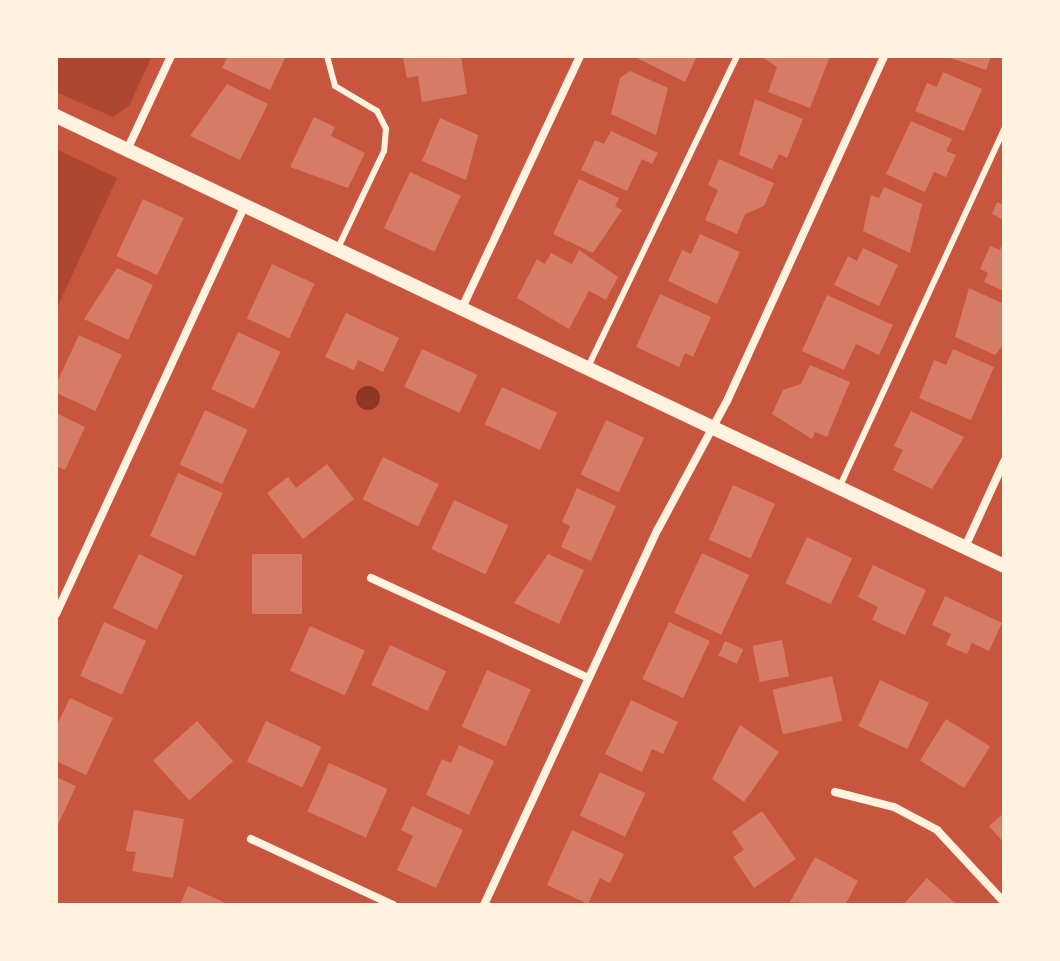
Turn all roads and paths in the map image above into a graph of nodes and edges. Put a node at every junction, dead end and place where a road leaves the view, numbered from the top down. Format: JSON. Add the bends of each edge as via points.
{"nodes":[{"id":1,"x":171,"y":56,"type":"edge"},
{"id":2,"x":327,"y":56,"type":"edge"},
{"id":3,"x":580,"y":56,"type":"edge"},
{"id":4,"x":737,"y":56,"type":"edge"},
{"id":5,"x":884,"y":56,"type":"edge"},
{"id":6,"x":56,"y":116,"type":"edge"},
{"id":7,"x":1004,"y":129,"type":"edge"},
{"id":8,"x":127,"y":150,"type":"junction"},
{"id":9,"x":245,"y":205,"type":"junction"},
{"id":10,"x":338,"y":249,"type":"junction"},
{"id":11,"x":462,"y":308,"type":"junction"},
{"id":12,"x":587,"y":367,"type":"junction"},
{"id":13,"x":714,"y":428,"type":"junction"},
{"id":14,"x":1004,"y":462,"type":"edge"},
{"id":15,"x":839,"y":487,"type":"junction"},
{"id":16,"x":965,"y":547,"type":"junction"},
{"id":17,"x":1004,"y":566,"type":"edge"},
{"id":18,"x":371,"y":578,"type":"dead end"},
{"id":19,"x":56,"y":614,"type":"edge"},
{"id":20,"x":588,"y":678,"type":"junction"},
{"id":21,"x":835,"y":792,"type":"dead end"},
{"id":22,"x":251,"y":839,"type":"dead end"},
{"id":23,"x":1004,"y":902,"type":"edge"},
{"id":24,"x":393,"y":905,"type":"edge"},
{"id":25,"x":484,"y":905,"type":"edge"}],
"edges":[{"from":1,"to":8,"type":"street"},
{"from":2,"to":10,"type":"lane","via":[[335,86],[377,111],[386,129],[384,151]]},
{"from":3,"to":11,"type":"street"},
{"from":4,"to":12,"type":"lane"},
{"from":5,"to":13,"type":"street"},
{"from":6,"to":8,"type":"street"},
{"from":7,"to":15,"type":"lane"},
{"from":8,"to":9,"type":"street"},
{"from":9,"to":10,"type":"street"},
{"from":9,"to":19,"type":"street"},
{"from":10,"to":11,"type":"street"},
{"from":11,"to":12,"type":"street"},
{"from":12,"to":13,"type":"street"},
{"from":13,"to":15,"type":"street"},
{"from":13,"to":20,"type":"street"},
{"from":14,"to":16,"type":"street"},
{"from":15,"to":16,"type":"street"},
{"from":16,"to":17,"type":"street"},
{"from":18,"to":20,"type":"street"},
{"from":20,"to":25,"type":"street"},
{"from":21,"to":23,"type":"street","via":[[894,807],[937,830]]},
{"from":22,"to":24,"type":"street"}]}
